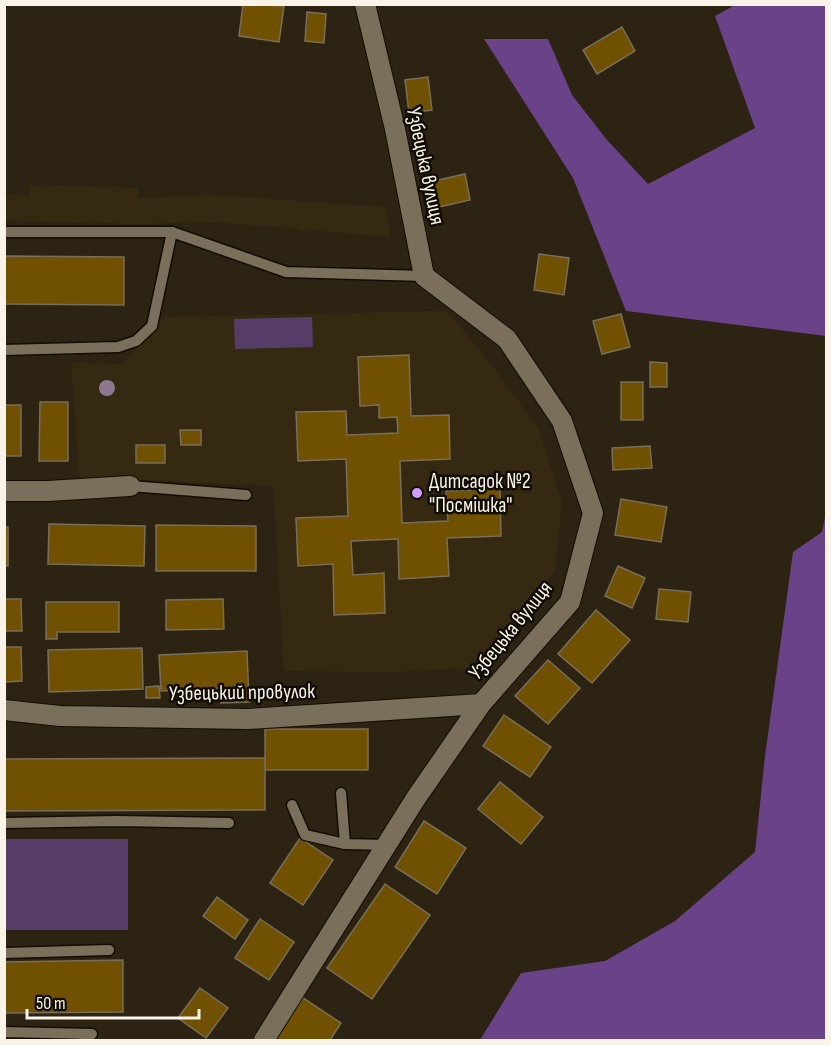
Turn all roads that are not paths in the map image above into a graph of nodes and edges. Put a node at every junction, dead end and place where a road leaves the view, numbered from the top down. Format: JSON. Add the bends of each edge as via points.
{"nodes":[{"id":1,"x":365,"y":4,"type":"edge"},
{"id":2,"x":4,"y":232,"type":"edge"},
{"id":3,"x":172,"y":232,"type":"junction"},
{"id":4,"x":424,"y":276,"type":"junction"},
{"id":5,"x":4,"y":350,"type":"edge"},
{"id":6,"x":130,"y":486,"type":"joint"},
{"id":7,"x":4,"y":491,"type":"edge"},
{"id":8,"x":246,"y":495,"type":"dead end"},
{"id":9,"x":481,"y":704,"type":"junction"},
{"id":10,"x":4,"y":710,"type":"edge"},
{"id":11,"x":341,"y":794,"type":"dead end"},
{"id":12,"x":292,"y":805,"type":"dead end"},
{"id":13,"x":4,"y":823,"type":"edge"},
{"id":14,"x":229,"y":823,"type":"dead end"},
{"id":15,"x":345,"y":844,"type":"junction"},
{"id":16,"x":386,"y":845,"type":"junction"},
{"id":17,"x":109,"y":950,"type":"dead end"},
{"id":18,"x":4,"y":953,"type":"edge"},
{"id":19,"x":4,"y":1032,"type":"edge"},
{"id":20,"x":84,"y":1041,"type":"edge"},
{"id":21,"x":264,"y":1041,"type":"edge"}],
"edges":[{"from":1,"to":4,"type":"street","name":"Узбецька вулиця"},
{"from":2,"to":3,"type":"lane"},
{"from":3,"to":4,"type":"lane","via":[[286,273]]},
{"from":3,"to":5,"type":"lane","via":[[152,326],[136,341],[118,347]]},
{"from":4,"to":9,"type":"street","name":"Узбецька вулиця","via":[[507,339],[562,420],[593,513],[570,602]]},
{"from":6,"to":7,"type":"street"},
{"from":6,"to":8,"type":"lane"},
{"from":9,"to":10,"type":"street","name":"Узбецький провулок","via":[[248,719],[60,716]]},
{"from":9,"to":16,"type":"street","name":"Узбецька вулиця"},
{"from":11,"to":15,"type":"lane"},
{"from":12,"to":15,"type":"lane","via":[[305,835]]},
{"from":13,"to":14,"type":"lane"},
{"from":15,"to":16,"type":"lane"},
{"from":16,"to":21,"type":"street","name":"Узбецька вулиця"},
{"from":17,"to":18,"type":"lane"},
{"from":19,"to":20,"type":"lane","via":[[92,1034]]}]}
